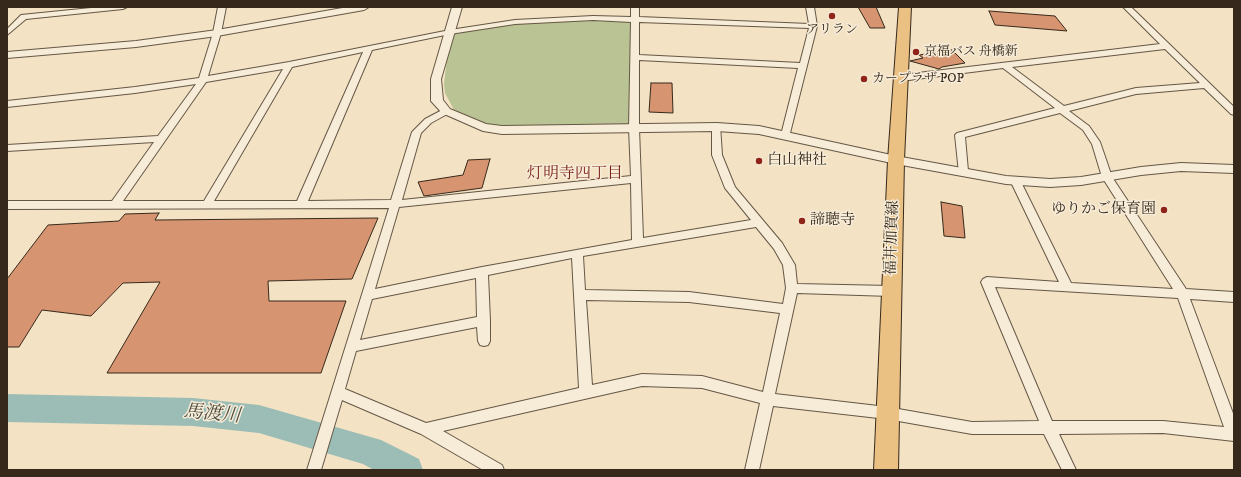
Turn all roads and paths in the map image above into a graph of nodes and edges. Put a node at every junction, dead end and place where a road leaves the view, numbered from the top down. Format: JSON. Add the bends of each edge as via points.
{"nodes":[{"id":1,"x":123,"y":7,"type":"edge"},
{"id":2,"x":222,"y":7,"type":"edge"},
{"id":3,"x":364,"y":7,"type":"edge"},
{"id":4,"x":457,"y":7,"type":"edge"},
{"id":5,"x":635,"y":7,"type":"edge"},
{"id":6,"x":810,"y":7,"type":"edge"},
{"id":7,"x":905,"y":7,"type":"edge"},
{"id":8,"x":1127,"y":7,"type":"edge"},
{"id":9,"x":635,"y":18,"type":"junction"},
{"id":10,"x":812,"y":26,"type":"junction"},
{"id":11,"x":450,"y":32,"type":"junction"},
{"id":12,"x":7,"y":33,"type":"edge"},
{"id":13,"x":217,"y":33,"type":"junction"},
{"id":14,"x":1166,"y":46,"type":"junction"},
{"id":15,"x":369,"y":48,"type":"junction"},
{"id":16,"x":7,"y":55,"type":"edge"},
{"id":17,"x":634,"y":57,"type":"junction"},
{"id":18,"x":288,"y":65,"type":"junction"},
{"id":19,"x":1004,"y":65,"type":"junction"},
{"id":20,"x":803,"y":66,"type":"junction"},
{"id":21,"x":900,"y":78,"type":"junction"},
{"id":22,"x":203,"y":80,"type":"junction"},
{"id":23,"x":1207,"y":85,"type":"junction"},
{"id":24,"x":7,"y":104,"type":"edge"},
{"id":25,"x":1062,"y":110,"type":"junction"},
{"id":26,"x":446,"y":111,"type":"junction"},
{"id":27,"x":1234,"y":112,"type":"edge"},
{"id":28,"x":634,"y":128,"type":"junction"},
{"id":29,"x":717,"y":128,"type":"junction"},
{"id":30,"x":786,"y":135,"type":"junction"},
{"id":31,"x":161,"y":139,"type":"junction"},
{"id":32,"x":7,"y":148,"type":"edge"},
{"id":33,"x":896,"y":160,"type":"junction"},
{"id":34,"x":1234,"y":169,"type":"edge"},
{"id":35,"x":963,"y":172,"type":"junction"},
{"id":36,"x":1108,"y":177,"type":"junction"},
{"id":37,"x":636,"y":179,"type":"junction"},
{"id":38,"x":1015,"y":180,"type":"junction"},
{"id":39,"x":115,"y":204,"type":"junction"},
{"id":40,"x":207,"y":204,"type":"junction"},
{"id":41,"x":300,"y":204,"type":"junction"},
{"id":42,"x":395,"y":204,"type":"junction"},
{"id":43,"x":7,"y":205,"type":"edge"},
{"id":44,"x":759,"y":223,"type":"junction"},
{"id":45,"x":638,"y":243,"type":"junction"},
{"id":46,"x":576,"y":253,"type":"junction"},
{"id":47,"x":482,"y":271,"type":"junction"},
{"id":48,"x":1067,"y":287,"type":"junction"},
{"id":49,"x":792,"y":288,"type":"junction"},
{"id":50,"x":891,"y":291,"type":"junction"},
{"id":51,"x":1182,"y":293,"type":"junction"},
{"id":52,"x":368,"y":295,"type":"junction"},
{"id":53,"x":579,"y":295,"type":"junction"},
{"id":54,"x":1234,"y":297,"type":"edge"},
{"id":55,"x":787,"y":309,"type":"junction"},
{"id":56,"x":484,"y":321,"type":"junction"},
{"id":57,"x":484,"y":341,"type":"dead end"},
{"id":58,"x":352,"y":346,"type":"junction"},
{"id":59,"x":339,"y":392,"type":"junction"},
{"id":60,"x":586,"y":393,"type":"junction"},
{"id":61,"x":768,"y":399,"type":"junction"},
{"id":62,"x":887,"y":413,"type":"junction"},
{"id":63,"x":1048,"y":426,"type":"junction"},
{"id":64,"x":426,"y":429,"type":"junction"},
{"id":65,"x":1234,"y":435,"type":"edge"},
{"id":66,"x":315,"y":465,"type":"edge"},
{"id":67,"x":497,"y":470,"type":"edge"},
{"id":68,"x":752,"y":470,"type":"edge"},
{"id":69,"x":886,"y":470,"type":"edge"},
{"id":70,"x":1069,"y":470,"type":"edge"}],
"edges":[{"from":1,"to":12,"type":"street","via":[[24,17]]},
{"from":2,"to":13,"type":"street"},
{"from":3,"to":13,"type":"street"},
{"from":4,"to":11,"type":"street"},
{"from":5,"to":9,"type":"street"},
{"from":6,"to":10,"type":"street"},
{"from":7,"to":21,"type":"main road","name":"福井加賀線"},
{"from":8,"to":14,"type":"street"},
{"from":9,"to":10,"type":"street"},
{"from":9,"to":11,"type":"street","via":[[561,18]]},
{"from":9,"to":17,"type":"street"},
{"from":10,"to":20,"type":"street"},
{"from":11,"to":15,"type":"street"},
{"from":11,"to":26,"type":"street","via":[[436,79],[437,101]]},
{"from":13,"to":16,"type":"street","via":[[136,44]]},
{"from":13,"to":22,"type":"street"},
{"from":14,"to":19,"type":"street"},
{"from":14,"to":23,"type":"street"},
{"from":15,"to":18,"type":"street"},
{"from":15,"to":41,"type":"street"},
{"from":17,"to":20,"type":"street"},
{"from":17,"to":28,"type":"street"},
{"from":18,"to":22,"type":"street"},
{"from":18,"to":40,"type":"street"},
{"from":19,"to":21,"type":"street"},
{"from":19,"to":25,"type":"street"},
{"from":20,"to":30,"type":"street"},
{"from":21,"to":33,"type":"main road","name":"福井加賀線"},
{"from":22,"to":24,"type":"street"},
{"from":22,"to":31,"type":"street"},
{"from":23,"to":25,"type":"street","via":[[1136,91]]},
{"from":23,"to":27,"type":"street"},
{"from":25,"to":35,"type":"street","via":[[960,135]]},
{"from":25,"to":36,"type":"street","via":[[1086,128],[1097,144]]},
{"from":26,"to":28,"type":"street","via":[[483,127],[502,130]]},
{"from":26,"to":42,"type":"street","via":[[428,121],[417,132]]},
{"from":28,"to":29,"type":"street"},
{"from":28,"to":37,"type":"street"},
{"from":29,"to":30,"type":"street","via":[[759,130]]},
{"from":29,"to":44,"type":"street","via":[[717,156],[730,188]]},
{"from":30,"to":33,"type":"street"},
{"from":31,"to":32,"type":"street"},
{"from":31,"to":39,"type":"street"},
{"from":33,"to":35,"type":"street"},
{"from":33,"to":50,"type":"main road","name":"福井加賀線"},
{"from":34,"to":36,"type":"street","via":[[1181,167]]},
{"from":35,"to":38,"type":"street"},
{"from":36,"to":38,"type":"street","via":[[1050,183]]},
{"from":36,"to":51,"type":"street"},
{"from":37,"to":42,"type":"street"},
{"from":37,"to":45,"type":"street"},
{"from":38,"to":48,"type":"street"},
{"from":39,"to":40,"type":"street"},
{"from":39,"to":43,"type":"street"},
{"from":40,"to":41,"type":"street"},
{"from":41,"to":42,"type":"street"},
{"from":42,"to":52,"type":"street"},
{"from":44,"to":45,"type":"street"},
{"from":44,"to":49,"type":"street","via":[[778,246],[789,265]]},
{"from":45,"to":46,"type":"street"},
{"from":46,"to":47,"type":"street"},
{"from":46,"to":53,"type":"street"},
{"from":47,"to":52,"type":"street"},
{"from":47,"to":56,"type":"street"},
{"from":48,"to":51,"type":"street"},
{"from":48,"to":63,"type":"street","via":[[987,282]]},
{"from":49,"to":50,"type":"street"},
{"from":49,"to":55,"type":"street"},
{"from":50,"to":62,"type":"main road","name":"福井加賀線"},
{"from":51,"to":54,"type":"street"},
{"from":51,"to":65,"type":"street"},
{"from":52,"to":58,"type":"street"},
{"from":53,"to":55,"type":"street","via":[[689,297]]},
{"from":53,"to":60,"type":"street"},
{"from":55,"to":61,"type":"street"},
{"from":56,"to":57,"type":"street"},
{"from":56,"to":58,"type":"street"},
{"from":58,"to":59,"type":"street"},
{"from":59,"to":64,"type":"street"},
{"from":59,"to":66,"type":"street"},
{"from":60,"to":61,"type":"street","via":[[642,380],[702,382]]},
{"from":60,"to":64,"type":"street"},
{"from":61,"to":62,"type":"street"},
{"from":61,"to":68,"type":"street"},
{"from":62,"to":63,"type":"street","via":[[972,428]]},
{"from":62,"to":69,"type":"main road","name":"福井加賀線"},
{"from":63,"to":65,"type":"street","via":[[1163,427]]},
{"from":63,"to":70,"type":"street"},
{"from":64,"to":67,"type":"street"}]}
